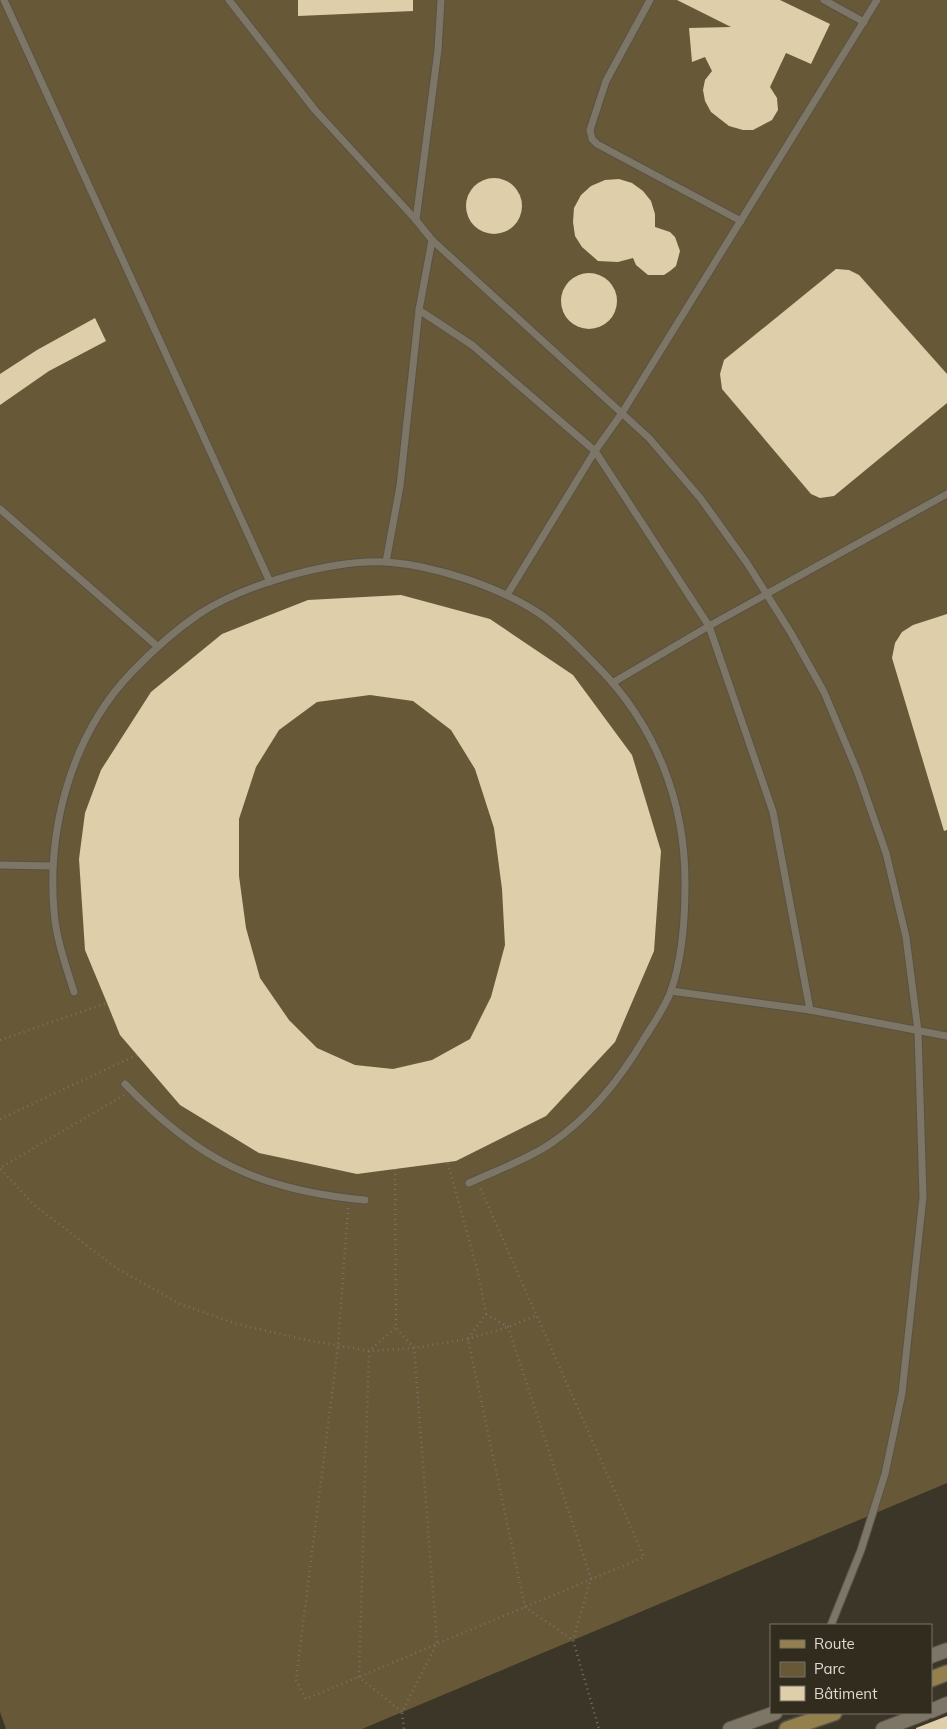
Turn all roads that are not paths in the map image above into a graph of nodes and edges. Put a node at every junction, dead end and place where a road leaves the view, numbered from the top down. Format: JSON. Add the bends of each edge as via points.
{"nodes":[{"id":1,"x":4,"y":0,"type":"edge"},
{"id":2,"x":229,"y":0,"type":"edge"},
{"id":3,"x":441,"y":0,"type":"edge"},
{"id":4,"x":650,"y":0,"type":"edge"},
{"id":5,"x":824,"y":0,"type":"edge"},
{"id":6,"x":877,"y":0,"type":"edge"},
{"id":7,"x":864,"y":22,"type":"junction"},
{"id":8,"x":416,"y":220,"type":"junction"},
{"id":9,"x":741,"y":221,"type":"junction"},
{"id":10,"x":432,"y":240,"type":"junction"},
{"id":11,"x":419,"y":310,"type":"junction"},
{"id":12,"x":622,"y":413,"type":"junction"},
{"id":13,"x":595,"y":451,"type":"junction"},
{"id":14,"x":947,"y":494,"type":"edge"},
{"id":15,"x":0,"y":509,"type":"edge"},
{"id":16,"x":386,"y":562,"type":"junction"},
{"id":17,"x":270,"y":582,"type":"junction"},
{"id":18,"x":507,"y":594,"type":"junction"},
{"id":19,"x":767,"y":594,"type":"junction"},
{"id":20,"x":709,"y":626,"type":"junction"},
{"id":21,"x":157,"y":646,"type":"junction"},
{"id":22,"x":614,"y":682,"type":"junction"},
{"id":23,"x":0,"y":865,"type":"edge"},
{"id":24,"x":52,"y":866,"type":"junction"},
{"id":25,"x":671,"y":991,"type":"junction"},
{"id":26,"x":74,"y":992,"type":"dead end"},
{"id":27,"x":810,"y":1010,"type":"junction"},
{"id":28,"x":918,"y":1031,"type":"junction"},
{"id":29,"x":947,"y":1036,"type":"edge"},
{"id":30,"x":125,"y":1084,"type":"dead end"},
{"id":31,"x":468,"y":1183,"type":"dead end"},
{"id":32,"x":365,"y":1200,"type":"dead end"},
{"id":33,"x":831,"y":1624,"type":"edge"},
{"id":34,"x":947,"y":1650,"type":"edge"},
{"id":35,"x":932,"y":1656,"type":"edge"},
{"id":36,"x":947,"y":1673,"type":"edge"},
{"id":37,"x":932,"y":1678,"type":"edge"},
{"id":38,"x":947,"y":1704,"type":"edge"},
{"id":39,"x":932,"y":1710,"type":"edge"},
{"id":40,"x":772,"y":1714,"type":"edge"},
{"id":41,"x":831,"y":1714,"type":"edge"},
{"id":42,"x":924,"y":1714,"type":"edge"},
{"id":43,"x":910,"y":1724,"type":"edge"},
{"id":44,"x":730,"y":1729,"type":"edge"},
{"id":45,"x":787,"y":1729,"type":"edge"},
{"id":46,"x":882,"y":1729,"type":"edge"}],
"edges":[{"from":1,"to":17,"type":"lane"},
{"from":2,"to":8,"type":"lane","via":[[315,110]]},
{"from":3,"to":8,"type":"lane","via":[[438,50]]},
{"from":4,"to":9,"type":"lane","via":[[606,81],[590,130],[592,139]]},
{"from":5,"to":7,"type":"lane"},
{"from":6,"to":7,"type":"lane"},
{"from":7,"to":9,"type":"lane"},
{"from":8,"to":10,"type":"lane"},
{"from":9,"to":12,"type":"lane"},
{"from":10,"to":11,"type":"lane"},
{"from":10,"to":12,"type":"lane"},
{"from":11,"to":13,"type":"lane","via":[[472,345]]},
{"from":11,"to":16,"type":"lane","via":[[400,486]]},
{"from":12,"to":13,"type":"lane"},
{"from":12,"to":19,"type":"lane","via":[[649,438],[701,499]]},
{"from":13,"to":18,"type":"lane"},
{"from":13,"to":20,"type":"lane"},
{"from":14,"to":19,"type":"lane"},
{"from":15,"to":21,"type":"lane"},
{"from":16,"to":17,"type":"lane","via":[[315,569]]},
{"from":16,"to":18,"type":"lane","via":[[429,570]]},
{"from":17,"to":21,"type":"lane","via":[[231,596],[200,613]]},
{"from":18,"to":22,"type":"lane","via":[[570,638]]},
{"from":19,"to":20,"type":"lane"},
{"from":19,"to":28,"type":"lane","via":[[824,692],[858,773],[886,853],[906,937]]},
{"from":20,"to":22,"type":"lane"},
{"from":20,"to":27,"type":"lane","via":[[773,812]]},
{"from":21,"to":24,"type":"lane","via":[[105,706],[80,752],[60,817]]},
{"from":22,"to":25,"type":"lane","via":[[632,705],[654,744],[670,786],[681,830],[686,866],[685,901],[681,944]]},
{"from":23,"to":24,"type":"lane"},
{"from":24,"to":26,"type":"lane","via":[[54,916]]},
{"from":25,"to":27,"type":"lane"},
{"from":25,"to":31,"type":"lane","via":[[628,1065],[599,1102],[550,1144]]},
{"from":27,"to":28,"type":"lane"},
{"from":28,"to":29,"type":"lane"},
{"from":28,"to":33,"type":"lane","via":[[923,1197],[902,1394],[885,1474],[861,1550]]},
{"from":30,"to":32,"type":"lane","via":[[154,1115],[215,1160],[305,1192]]},
{"from":34,"to":35,"type":"street"},
{"from":36,"to":37,"type":"main road"},
{"from":38,"to":39,"type":"street"},
{"from":40,"to":44,"type":"street"},
{"from":41,"to":45,"type":"main road"},
{"from":42,"to":43,"type":"street"},
{"from":43,"to":46,"type":"street"}]}
